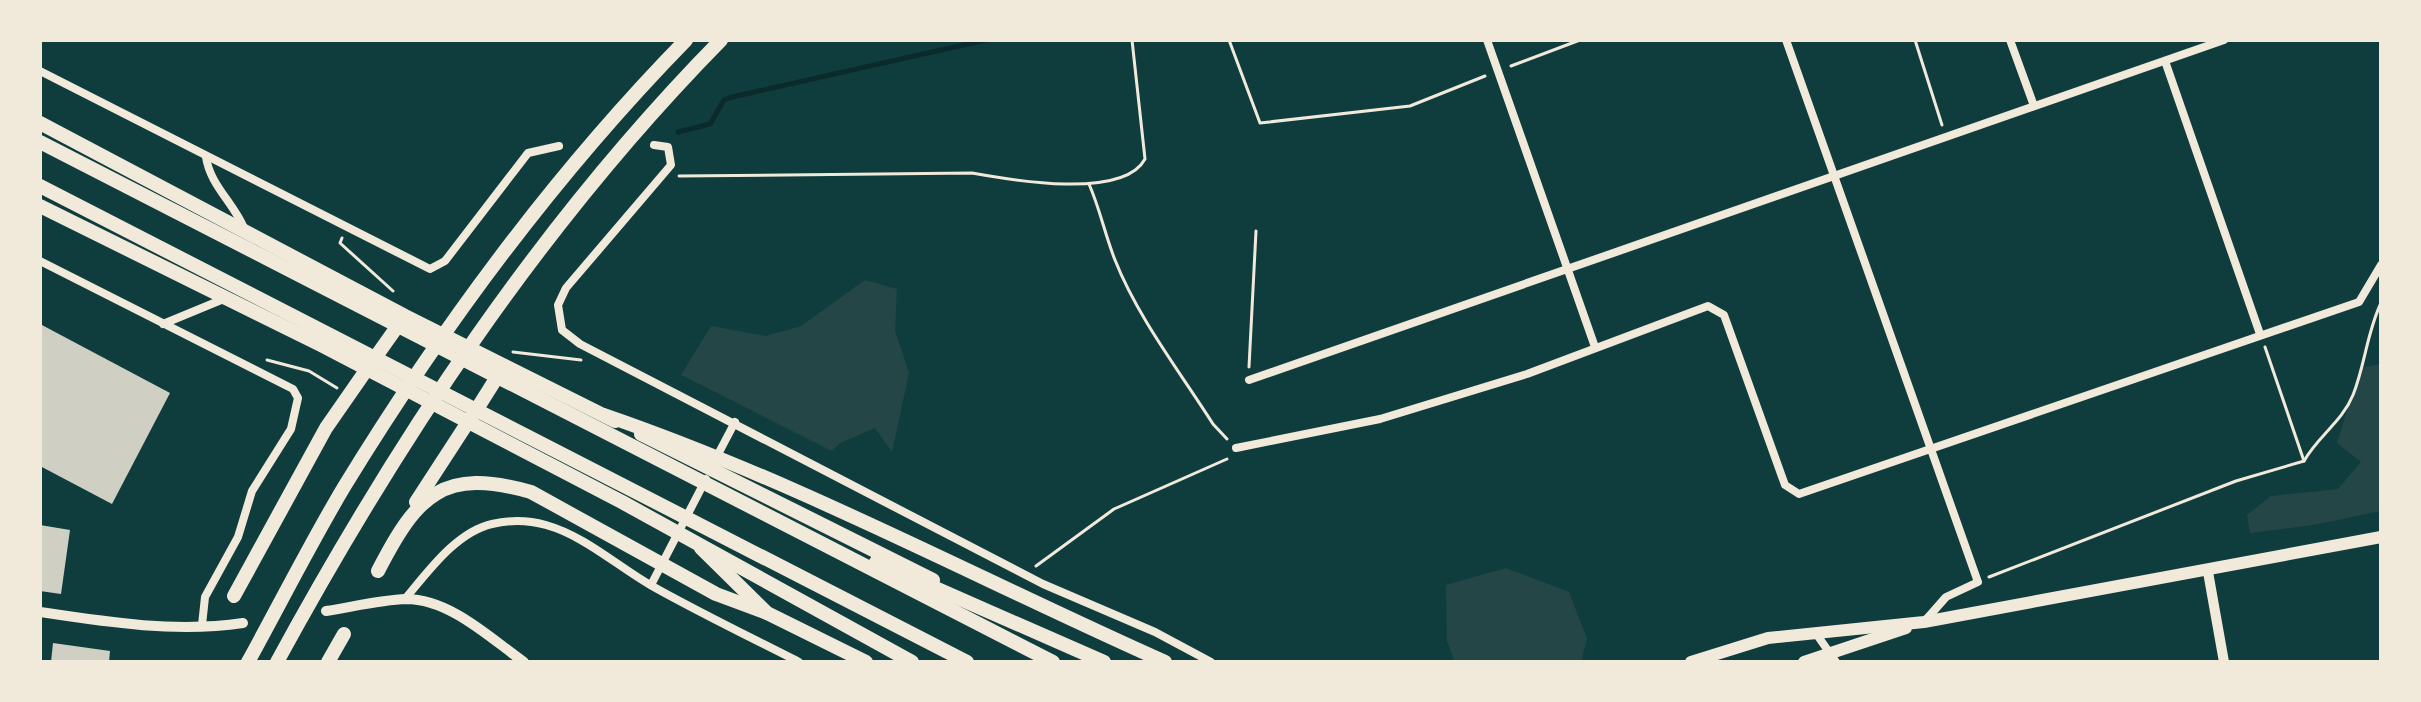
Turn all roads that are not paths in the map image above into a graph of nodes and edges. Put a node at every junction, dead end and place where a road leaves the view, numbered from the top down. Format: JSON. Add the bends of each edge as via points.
{"nodes":[{"id":1,"x":686,"y":40,"type":"edge"},
{"id":2,"x":721,"y":40,"type":"edge"},
{"id":3,"x":1487,"y":40,"type":"edge"},
{"id":4,"x":1786,"y":40,"type":"edge"},
{"id":5,"x":2010,"y":40,"type":"edge"},
{"id":6,"x":2224,"y":40,"type":"edge"},
{"id":7,"x":2165,"y":61,"type":"junction"},
{"id":8,"x":40,"y":71,"type":"edge"},
{"id":9,"x":2034,"y":106,"type":"junction"},
{"id":10,"x":40,"y":123,"type":"edge"},
{"id":11,"x":40,"y":142,"type":"edge"},
{"id":12,"x":654,"y":145,"type":"dead end"},
{"id":13,"x":559,"y":146,"type":"dead end"},
{"id":14,"x":206,"y":157,"type":"junction"},
{"id":15,"x":1834,"y":173,"type":"junction"},
{"id":16,"x":40,"y":186,"type":"edge"},
{"id":17,"x":40,"y":206,"type":"edge"},
{"id":18,"x":244,"y":228,"type":"junction"},
{"id":19,"x":40,"y":261,"type":"edge"},
{"id":20,"x":2381,"y":265,"type":"edge"},
{"id":21,"x":1570,"y":268,"type":"junction"},
{"id":22,"x":226,"y":298,"type":"junction"},
{"id":23,"x":405,"y":316,"type":"junction"},
{"id":24,"x":163,"y":324,"type":"junction"},
{"id":25,"x":2260,"y":334,"type":"junction"},
{"id":26,"x":1595,"y":347,"type":"junction"},
{"id":27,"x":504,"y":366,"type":"junction"},
{"id":28,"x":367,"y":369,"type":"junction"},
{"id":29,"x":1249,"y":380,"type":"road end"},
{"id":30,"x":604,"y":415,"type":"junction"},
{"id":31,"x":468,"y":422,"type":"junction"},
{"id":32,"x":735,"y":422,"type":"junction"},
{"id":33,"x":1236,"y":448,"type":"road end"},
{"id":34,"x":1930,"y":449,"type":"junction"},
{"id":35,"x":740,"y":503,"type":"junction"},
{"id":36,"x":403,"y":523,"type":"junction"},
{"id":37,"x":2381,"y":537,"type":"edge"},
{"id":38,"x":701,"y":548,"type":"junction"},
{"id":39,"x":378,"y":571,"type":"dead end"},
{"id":40,"x":2208,"y":572,"type":"junction"},
{"id":41,"x":651,"y":585,"type":"junction"},
{"id":42,"x":234,"y":596,"type":"dead end"},
{"id":43,"x":405,"y":599,"type":"junction"},
{"id":44,"x":326,"y":611,"type":"dead end"},
{"id":45,"x":40,"y":612,"type":"edge"},
{"id":46,"x":767,"y":613,"type":"junction"},
{"id":47,"x":884,"y":619,"type":"junction"},
{"id":48,"x":1924,"y":622,"type":"junction"},
{"id":49,"x":243,"y":623,"type":"dead end"},
{"id":50,"x":202,"y":625,"type":"junction"},
{"id":51,"x":1814,"y":631,"type":"junction"},
{"id":52,"x":344,"y":634,"type":"dead end"},
{"id":53,"x":1832,"y":658,"type":"edge"},
{"id":54,"x":248,"y":662,"type":"edge"},
{"id":55,"x":277,"y":662,"type":"edge"},
{"id":56,"x":328,"y":662,"type":"edge"},
{"id":57,"x":524,"y":662,"type":"edge"},
{"id":58,"x":799,"y":662,"type":"edge"},
{"id":59,"x":866,"y":662,"type":"edge"},
{"id":60,"x":912,"y":662,"type":"edge"},
{"id":61,"x":955,"y":662,"type":"edge"},
{"id":62,"x":967,"y":662,"type":"edge"},
{"id":63,"x":1053,"y":662,"type":"edge"},
{"id":64,"x":1096,"y":662,"type":"edge"},
{"id":65,"x":1104,"y":662,"type":"edge"},
{"id":66,"x":1165,"y":662,"type":"edge"},
{"id":67,"x":1211,"y":662,"type":"edge"},
{"id":68,"x":1691,"y":662,"type":"edge"},
{"id":69,"x":1804,"y":662,"type":"edge"},
{"id":70,"x":2224,"y":662,"type":"edge"}],
"edges":[{"from":1,"to":54,"type":"highway","via":[[576,161],[458,314],[336,501]]},
{"from":2,"to":55,"type":"highway","via":[[597,178],[482,330],[366,502]]},
{"from":3,"to":21,"type":"street"},
{"from":4,"to":15,"type":"street"},
{"from":5,"to":9,"type":"street"},
{"from":6,"to":7,"type":"street"},
{"from":7,"to":9,"type":"street"},
{"from":7,"to":25,"type":"street"},
{"from":8,"to":14,"type":"street"},
{"from":9,"to":15,"type":"street"},
{"from":10,"to":18,"type":"highway"},
{"from":11,"to":35,"type":"highway"},
{"from":12,"to":32,"type":"street","via":[[668,147],[671,165],[566,288],[558,305],[562,330]]},
{"from":13,"to":14,"type":"street","via":[[528,153],[445,261],[430,269]]},
{"from":14,"to":18,"type":"street","via":[[209,175]]},
{"from":15,"to":21,"type":"street"},
{"from":15,"to":34,"type":"street"},
{"from":16,"to":47,"type":"highway"},
{"from":17,"to":22,"type":"highway"},
{"from":18,"to":23,"type":"highway"},
{"from":19,"to":24,"type":"street"},
{"from":20,"to":25,"type":"street","via":[[2359,302]]},
{"from":21,"to":26,"type":"street"},
{"from":21,"to":29,"type":"street"},
{"from":22,"to":24,"type":"street"},
{"from":22,"to":28,"type":"highway"},
{"from":23,"to":27,"type":"highway"},
{"from":23,"to":28,"type":"highway"},
{"from":24,"to":50,"type":"street","via":[[293,389],[298,398],[296,415],[252,491],[238,537],[205,597]]},
{"from":25,"to":34,"type":"street"},
{"from":26,"to":33,"type":"street","via":[[1527,374],[1380,419]]},
{"from":26,"to":34,"type":"street","via":[[1708,306],[1724,315],[1785,485],[1799,494]]},
{"from":27,"to":30,"type":"highway"},
{"from":27,"to":31,"type":"highway"},
{"from":28,"to":31,"type":"highway"},
{"from":28,"to":42,"type":"highway","via":[[326,428]]},
{"from":30,"to":64,"type":"highway"},
{"from":30,"to":66,"type":"highway","via":[[728,462]]},
{"from":31,"to":36,"type":"highway"},
{"from":31,"to":38,"type":"highway"},
{"from":32,"to":41,"type":"street"},
{"from":32,"to":67,"type":"street","via":[[1025,573]]},
{"from":34,"to":48,"type":"street","via":[[1978,582],[1946,597]]},
{"from":35,"to":63,"type":"highway"},
{"from":35,"to":65,"type":"highway"},
{"from":36,"to":39,"type":"highway"},
{"from":36,"to":46,"type":"highway","via":[[433,495],[458,483],[499,483],[531,492],[716,594]]},
{"from":37,"to":40,"type":"main road"},
{"from":38,"to":46,"type":"highway"},
{"from":38,"to":60,"type":"highway"},
{"from":40,"to":48,"type":"main road"},
{"from":40,"to":70,"type":"street"},
{"from":41,"to":43,"type":"street","via":[[566,532],[516,520],[470,533]]},
{"from":41,"to":58,"type":"street"},
{"from":43,"to":44,"type":"street"},
{"from":43,"to":57,"type":"street","via":[[448,610]]},
{"from":45,"to":50,"type":"street","via":[[113,623]]},
{"from":46,"to":59,"type":"highway"},
{"from":47,"to":61,"type":"highway"},
{"from":47,"to":62,"type":"highway"},
{"from":48,"to":51,"type":"main road"},
{"from":48,"to":53,"type":"main road"},
{"from":49,"to":50,"type":"street"},
{"from":51,"to":53,"type":"street"},
{"from":51,"to":68,"type":"main road","via":[[1768,638]]},
{"from":52,"to":56,"type":"highway"},
{"from":53,"to":69,"type":"main road"}]}
